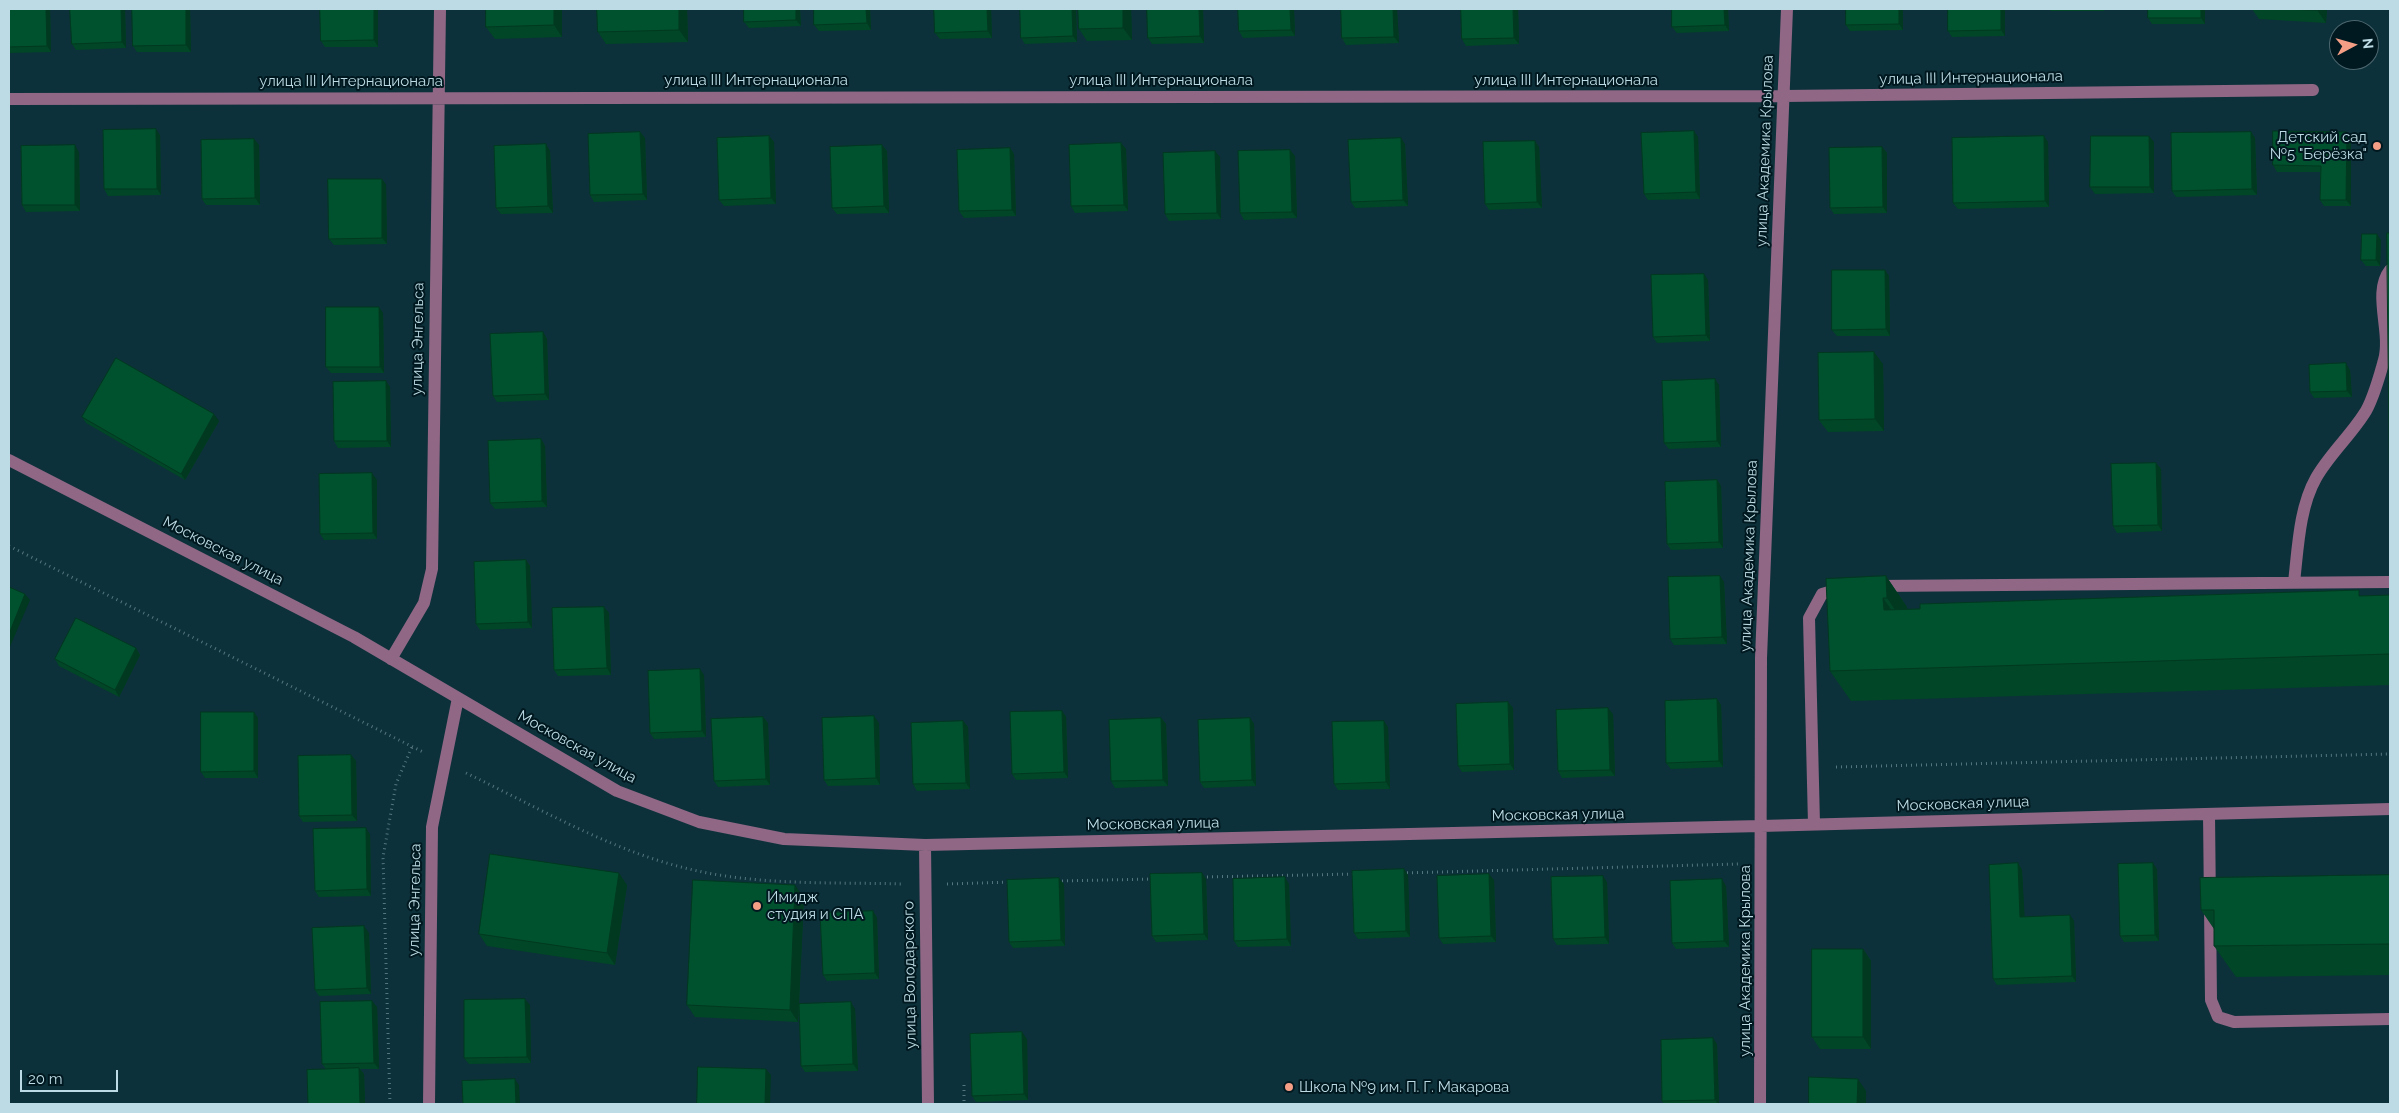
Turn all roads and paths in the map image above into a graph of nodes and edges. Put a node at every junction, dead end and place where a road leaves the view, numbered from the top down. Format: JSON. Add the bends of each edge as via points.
{"nodes":[{"id":1,"x":440,"y":9,"type":"edge"},
{"id":2,"x":1787,"y":9,"type":"edge"},
{"id":3,"x":2313,"y":90,"type":"dead end"},
{"id":4,"x":1784,"y":96,"type":"junction"},
{"id":5,"x":438,"y":97,"type":"junction"},
{"id":6,"x":9,"y":99,"type":"edge"},
{"id":7,"x":2390,"y":270,"type":"edge"},
{"id":8,"x":9,"y":460,"type":"edge"},
{"id":9,"x":9,"y":546,"type":"edge"},
{"id":10,"x":2294,"y":582,"type":"junction"},
{"id":11,"x":2390,"y":582,"type":"edge"},
{"id":12,"x":391,"y":659,"type":"junction"},
{"id":13,"x":458,"y":698,"type":"junction"},
{"id":14,"x":412,"y":747,"type":"junction"},
{"id":15,"x":2390,"y":754,"type":"edge"},
{"id":16,"x":445,"y":763,"type":"junction"},
{"id":17,"x":1812,"y":767,"type":"junction"},
{"id":18,"x":2390,"y":809,"type":"edge"},
{"id":19,"x":2209,"y":814,"type":"junction"},
{"id":20,"x":1814,"y":824,"type":"junction"},
{"id":21,"x":1761,"y":826,"type":"junction"},
{"id":22,"x":925,"y":845,"type":"junction"},
{"id":23,"x":1761,"y":864,"type":"junction"},
{"id":24,"x":1393,"y":873,"type":"edge"},
{"id":25,"x":1363,"y":874,"type":"edge"},
{"id":26,"x":1164,"y":878,"type":"edge"},
{"id":27,"x":1194,"y":878,"type":"edge"},
{"id":28,"x":1055,"y":881,"type":"edge"},
{"id":29,"x":1015,"y":882,"type":"edge"},
{"id":30,"x":926,"y":884,"type":"junction"},
{"id":31,"x":2390,"y":1019,"type":"edge"},
{"id":32,"x":964,"y":1084,"type":"dead end"},
{"id":33,"x":390,"y":1104,"type":"edge"},
{"id":34,"x":429,"y":1104,"type":"edge"},
{"id":35,"x":928,"y":1104,"type":"edge"},
{"id":36,"x":964,"y":1104,"type":"edge"},
{"id":37,"x":1760,"y":1104,"type":"edge"}],
"edges":[{"from":1,"to":5,"type":"street","name":"улица Энгельса"},
{"from":2,"to":4,"type":"street","name":"улица Академика Крылова"},
{"from":3,"to":4,"type":"street","name":"улица III Интернационала"},
{"from":4,"to":5,"type":"street","name":"улица III Интернационала"},
{"from":4,"to":21,"type":"street","name":"улица Академика Крылова","via":[[1761,658]]},
{"from":5,"to":6,"type":"street","name":"улица III Интернационала"},
{"from":5,"to":12,"type":"street","name":"улица Энгельса","via":[[432,569],[424,603]]},
{"from":7,"to":10,"type":"street","via":[[2382,297],[2386,326],[2385,358],[2366,412],[2316,478],[2303,516]]},
{"from":8,"to":12,"type":"street","name":"Московская улица"},
{"from":9,"to":14,"type":"path"},
{"from":10,"to":11,"type":"street"},
{"from":10,"to":17,"type":"street","via":[[1848,587],[1822,594],[1809,618]]},
{"from":12,"to":13,"type":"street","name":"Московская улица"},
{"from":13,"to":16,"type":"street","name":"улица Энгельса"},
{"from":13,"to":22,"type":"street","name":"Московская улица","via":[[617,791],[699,822],[784,839]]},
{"from":14,"to":16,"type":"path"},
{"from":14,"to":33,"type":"path","via":[[396,784],[383,857]]},
{"from":15,"to":17,"type":"path"},
{"from":16,"to":30,"type":"path","via":[[623,848],[685,869],[766,881]]},
{"from":16,"to":34,"type":"street","name":"улица Энгельса","via":[[432,827]]},
{"from":17,"to":20,"type":"street"},
{"from":18,"to":19,"type":"street","name":"Московская улица"},
{"from":19,"to":20,"type":"street","name":"Московская улица"},
{"from":19,"to":31,"type":"street","via":[[2211,1000],[2218,1017],[2234,1022]]},
{"from":20,"to":21,"type":"street","name":"Московская улица"},
{"from":21,"to":22,"type":"street","name":"Московская улица"},
{"from":21,"to":23,"type":"street","name":"улица Академика Крылова"},
{"from":22,"to":30,"type":"street","name":"улица Володарского"},
{"from":23,"to":24,"type":"path"},
{"from":23,"to":37,"type":"street","name":"улица Академика Крылова"},
{"from":25,"to":27,"type":"path"},
{"from":26,"to":28,"type":"path"},
{"from":29,"to":30,"type":"path"},
{"from":30,"to":35,"type":"street","name":"улица Володарского"},
{"from":32,"to":36,"type":"path"}]}
